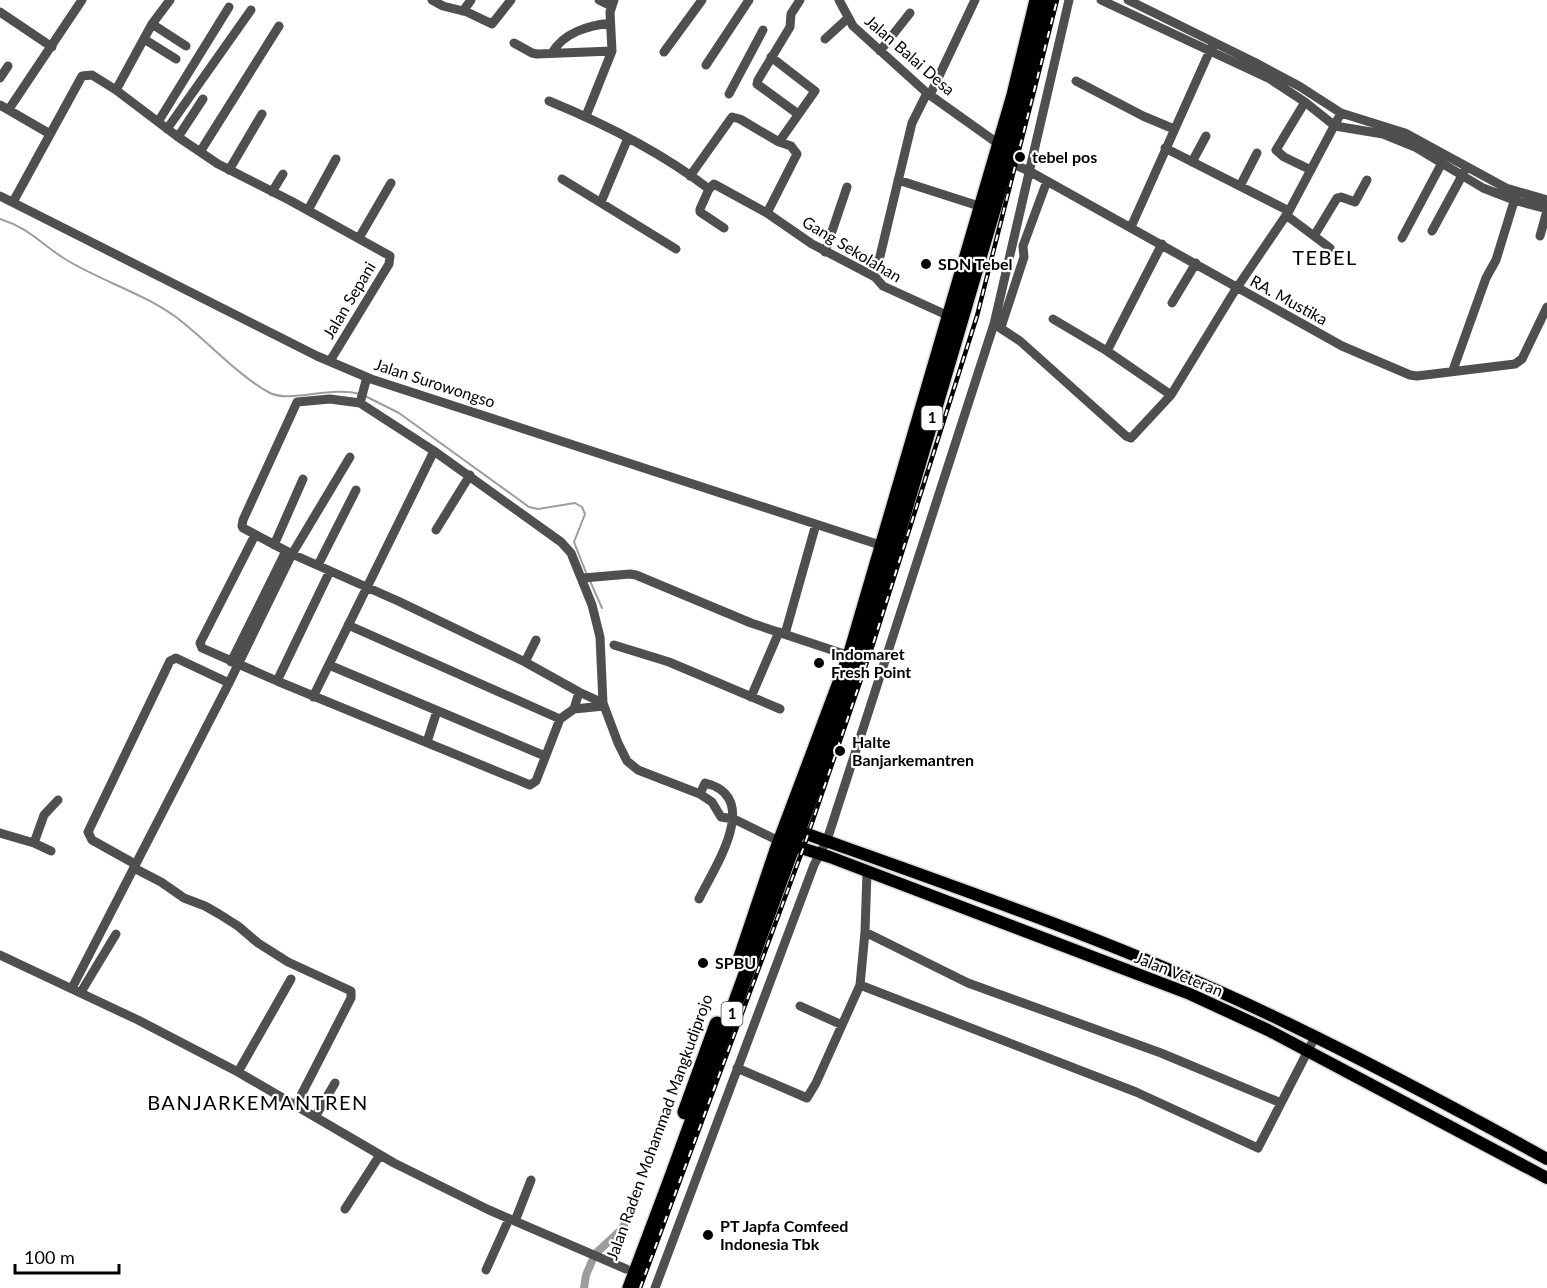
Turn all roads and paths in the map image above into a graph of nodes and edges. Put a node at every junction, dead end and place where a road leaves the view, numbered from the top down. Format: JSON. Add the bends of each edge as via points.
{"nodes":[{"id":1,"x":82,"y":0,"type":"edge"},
{"id":2,"x":170,"y":0,"type":"edge"},
{"id":3,"x":433,"y":0,"type":"edge"},
{"id":4,"x":471,"y":0,"type":"edge"},
{"id":5,"x":511,"y":0,"type":"edge"},
{"id":6,"x":599,"y":0,"type":"edge"},
{"id":7,"x":702,"y":0,"type":"edge"},
{"id":8,"x":749,"y":0,"type":"edge"},
{"id":9,"x":800,"y":0,"type":"edge"},
{"id":10,"x":839,"y":0,"type":"edge"},
{"id":11,"x":975,"y":0,"type":"edge"},
{"id":12,"x":1036,"y":0,"type":"edge"},
{"id":13,"x":1048,"y":0,"type":"edge"},
{"id":14,"x":1069,"y":0,"type":"edge"},
{"id":15,"x":1101,"y":0,"type":"edge"},
{"id":16,"x":1128,"y":0,"type":"edge"},
{"id":17,"x":613,"y":3,"type":"edge"},
{"id":18,"x":229,"y":6,"type":"dead end"},
{"id":19,"x":251,"y":10,"type":"dead end"},
{"id":20,"x":463,"y":11,"type":"junction"},
{"id":21,"x":0,"y":12,"type":"edge"},
{"id":22,"x":910,"y":13,"type":"dead end"},
{"id":23,"x":848,"y":18,"type":"junction"},
{"id":24,"x":610,"y":23,"type":"junction"},
{"id":25,"x":152,"y":24,"type":"junction"},
{"id":26,"x":279,"y":26,"type":"dead end"},
{"id":27,"x":763,"y":30,"type":"dead end"},
{"id":28,"x":144,"y":39,"type":"junction"},
{"id":29,"x":825,"y":39,"type":"dead end"},
{"id":30,"x":514,"y":43,"type":"dead end"},
{"id":31,"x":756,"y":43,"type":"junction"},
{"id":32,"x":186,"y":46,"type":"dead end"},
{"id":33,"x":1212,"y":46,"type":"junction"},
{"id":34,"x":52,"y":47,"type":"junction"},
{"id":35,"x":612,"y":51,"type":"junction"},
{"id":36,"x":880,"y":51,"type":"junction"},
{"id":37,"x":664,"y":52,"type":"dead end"},
{"id":38,"x":552,"y":53,"type":"junction"},
{"id":39,"x":772,"y":55,"type":"junction"},
{"id":40,"x":176,"y":59,"type":"dead end"},
{"id":41,"x":706,"y":65,"type":"dead end"},
{"id":42,"x":8,"y":66,"type":"dead end"},
{"id":43,"x":0,"y":78,"type":"edge"},
{"id":44,"x":1076,"y":81,"type":"dead end"},
{"id":45,"x":116,"y":90,"type":"junction"},
{"id":46,"x":729,"y":94,"type":"dead end"},
{"id":47,"x":928,"y":94,"type":"junction"},
{"id":48,"x":203,"y":99,"type":"dead end"},
{"id":49,"x":549,"y":101,"type":"dead end"},
{"id":50,"x":1305,"y":102,"type":"junction"},
{"id":51,"x":5,"y":107,"type":"edge"},
{"id":52,"x":262,"y":114,"type":"dead end"},
{"id":53,"x":798,"y":114,"type":"junction"},
{"id":54,"x":586,"y":116,"type":"junction"},
{"id":55,"x":1338,"y":120,"type":"junction"},
{"id":56,"x":158,"y":122,"type":"junction"},
{"id":57,"x":167,"y":129,"type":"junction"},
{"id":58,"x":1174,"y":129,"type":"junction"},
{"id":59,"x":50,"y":134,"type":"junction"},
{"id":60,"x":1206,"y":136,"type":"dead end"},
{"id":61,"x":178,"y":137,"type":"junction"},
{"id":62,"x":628,"y":138,"type":"junction"},
{"id":63,"x":779,"y":142,"type":"junction"},
{"id":64,"x":1000,"y":146,"type":"junction"},
{"id":65,"x":1165,"y":148,"type":"junction"},
{"id":66,"x":200,"y":152,"type":"junction"},
{"id":67,"x":1257,"y":153,"type":"dead end"},
{"id":68,"x":336,"y":159,"type":"dead end"},
{"id":69,"x":1444,"y":159,"type":"junction"},
{"id":70,"x":1006,"y":161,"type":"junction"},
{"id":71,"x":1192,"y":162,"type":"junction"},
{"id":72,"x":229,"y":170,"type":"junction"},
{"id":73,"x":1311,"y":170,"type":"junction"},
{"id":74,"x":1029,"y":171,"type":"junction"},
{"id":75,"x":1465,"y":172,"type":"junction"},
{"id":76,"x":283,"y":174,"type":"dead end"},
{"id":77,"x":690,"y":176,"type":"junction"},
{"id":78,"x":562,"y":179,"type":"dead end"},
{"id":79,"x":898,"y":180,"type":"junction"},
{"id":80,"x":1367,"y":180,"type":"dead end"},
{"id":81,"x":1047,"y":181,"type":"junction"},
{"id":82,"x":391,"y":183,"type":"dead end"},
{"id":83,"x":1240,"y":186,"type":"junction"},
{"id":84,"x":847,"y":187,"type":"dead end"},
{"id":85,"x":709,"y":189,"type":"junction"},
{"id":86,"x":272,"y":192,"type":"junction"},
{"id":87,"x":1516,"y":195,"type":"junction"},
{"id":88,"x":0,"y":196,"type":"edge"},
{"id":89,"x":1547,"y":200,"type":"edge"},
{"id":90,"x":13,"y":202,"type":"junction"},
{"id":91,"x":601,"y":202,"type":"junction"},
{"id":92,"x":982,"y":207,"type":"junction"},
{"id":93,"x":308,"y":210,"type":"junction"},
{"id":94,"x":1547,"y":210,"type":"edge"},
{"id":95,"x":767,"y":213,"type":"junction"},
{"id":96,"x":1288,"y":213,"type":"junction"},
{"id":97,"x":1131,"y":227,"type":"junction"},
{"id":98,"x":724,"y":228,"type":"dead end"},
{"id":99,"x":1432,"y":231,"type":"dead end"},
{"id":100,"x":1314,"y":236,"type":"junction"},
{"id":101,"x":1540,"y":236,"type":"dead end"},
{"id":102,"x":358,"y":238,"type":"junction"},
{"id":103,"x":1402,"y":238,"type":"dead end"},
{"id":104,"x":1162,"y":244,"type":"junction"},
{"id":105,"x":1330,"y":248,"type":"dead end"},
{"id":106,"x":676,"y":249,"type":"dead end"},
{"id":107,"x":825,"y":252,"type":"junction"},
{"id":108,"x":1196,"y":263,"type":"junction"},
{"id":109,"x":875,"y":277,"type":"junction"},
{"id":110,"x":1237,"y":288,"type":"junction"},
{"id":111,"x":1172,"y":303,"type":"dead end"},
{"id":112,"x":1547,"y":307,"type":"edge"},
{"id":113,"x":956,"y":318,"type":"junction"},
{"id":114,"x":1053,"y":319,"type":"dead end"},
{"id":115,"x":997,"y":326,"type":"junction"},
{"id":116,"x":1107,"y":351,"type":"junction"},
{"id":117,"x":330,"y":361,"type":"junction"},
{"id":118,"x":1453,"y":370,"type":"junction"},
{"id":119,"x":367,"y":377,"type":"junction"},
{"id":120,"x":1171,"y":395,"type":"junction"},
{"id":121,"x":361,"y":397,"type":"junction"},
{"id":122,"x":434,"y":451,"type":"junction"},
{"id":123,"x":350,"y":457,"type":"dead end"},
{"id":124,"x":470,"y":475,"type":"junction"},
{"id":125,"x":303,"y":479,"type":"dead end"},
{"id":126,"x":357,"y":490,"type":"dead end"},
{"id":127,"x":816,"y":524,"type":"junction"},
{"id":128,"x":436,"y":530,"type":"dead end"},
{"id":129,"x":255,"y":535,"type":"junction"},
{"id":130,"x":274,"y":545,"type":"junction"},
{"id":131,"x":883,"y":546,"type":"junction"},
{"id":132,"x":289,"y":553,"type":"junction"},
{"id":133,"x":318,"y":565,"type":"junction"},
{"id":134,"x":330,"y":571,"type":"junction"},
{"id":135,"x":586,"y":577,"type":"junction"},
{"id":136,"x":367,"y":587,"type":"junction"},
{"id":137,"x":348,"y":626,"type":"junction"},
{"id":138,"x":782,"y":633,"type":"junction"},
{"id":139,"x":536,"y":640,"type":"dead end"},
{"id":140,"x":614,"y":645,"type":"dead end"},
{"id":141,"x":850,"y":656,"type":"junction"},
{"id":142,"x":525,"y":662,"type":"junction"},
{"id":143,"x":235,"y":664,"type":"junction"},
{"id":144,"x":329,"y":666,"type":"junction"},
{"id":145,"x":277,"y":681,"type":"junction"},
{"id":146,"x":229,"y":683,"type":"junction"},
{"id":147,"x":579,"y":692,"type":"junction"},
{"id":148,"x":313,"y":697,"type":"junction"},
{"id":149,"x":751,"y":697,"type":"junction"},
{"id":150,"x":604,"y":704,"type":"junction"},
{"id":151,"x":574,"y":709,"type":"junction"},
{"id":152,"x":780,"y":709,"type":"dead end"},
{"id":153,"x":437,"y":711,"type":"junction"},
{"id":154,"x":560,"y":719,"type":"junction"},
{"id":155,"x":427,"y":742,"type":"junction"},
{"id":156,"x":545,"y":756,"type":"junction"},
{"id":157,"x":701,"y":790,"type":"junction"},
{"id":158,"x":58,"y":800,"type":"dead end"},
{"id":159,"x":731,"y":816,"type":"junction"},
{"id":160,"x":1,"y":836,"type":"edge"},
{"id":161,"x":789,"y":836,"type":"junction"},
{"id":162,"x":827,"y":840,"type":"junction"},
{"id":163,"x":34,"y":843,"type":"junction"},
{"id":164,"x":51,"y":851,"type":"dead end"},
{"id":165,"x":820,"y":854,"type":"junction"},
{"id":166,"x":135,"y":866,"type":"junction"},
{"id":167,"x":867,"y":872,"type":"junction"},
{"id":168,"x":984,"y":896,"type":"junction"},
{"id":169,"x":699,"y":899,"type":"dead end"},
{"id":170,"x":976,"y":914,"type":"junction"},
{"id":171,"x":865,"y":932,"type":"junction"},
{"id":172,"x":116,"y":934,"type":"dead end"},
{"id":173,"x":0,"y":955,"type":"edge"},
{"id":174,"x":291,"y":979,"type":"dead end"},
{"id":175,"x":860,"y":985,"type":"junction"},
{"id":176,"x":76,"y":990,"type":"junction"},
{"id":177,"x":800,"y":1006,"type":"dead end"},
{"id":178,"x":842,"y":1025,"type":"junction"},
{"id":179,"x":1315,"y":1037,"type":"junction"},
{"id":180,"x":1308,"y":1052,"type":"junction"},
{"id":181,"x":737,"y":1068,"type":"junction"},
{"id":182,"x":238,"y":1072,"type":"junction"},
{"id":183,"x":335,"y":1083,"type":"dead end"},
{"id":184,"x":1281,"y":1103,"type":"junction"},
{"id":185,"x":295,"y":1107,"type":"junction"},
{"id":186,"x":315,"y":1117,"type":"junction"},
{"id":187,"x":380,"y":1155,"type":"junction"},
{"id":188,"x":1547,"y":1159,"type":"edge"},
{"id":189,"x":1547,"y":1178,"type":"edge"},
{"id":190,"x":531,"y":1180,"type":"dead end"},
{"id":191,"x":345,"y":1209,"type":"dead end"},
{"id":192,"x":512,"y":1220,"type":"junction"},
{"id":193,"x":626,"y":1269,"type":"junction"},
{"id":194,"x":486,"y":1270,"type":"dead end"},
{"id":195,"x":618,"y":1288,"type":"edge"},
{"id":196,"x":630,"y":1288,"type":"edge"},
{"id":197,"x":655,"y":1288,"type":"edge"}],
"edges":[{"from":1,"to":34,"type":"street"},
{"from":2,"to":25,"type":"street"},
{"from":3,"to":20,"type":"street"},
{"from":4,"to":20,"type":"street"},
{"from":5,"to":20,"type":"street","via":[[494,23]]},
{"from":6,"to":17,"type":"street"},
{"from":7,"to":37,"type":"street"},
{"from":8,"to":41,"type":"street"},
{"from":9,"to":39,"type":"street","via":[[790,27]]},
{"from":10,"to":23,"type":"street","name":"Jalan Balai Desa"},
{"from":11,"to":47,"type":"street"},
{"from":12,"to":64,"type":"highway","number":"1"},
{"from":13,"to":70,"type":"highway","number":"1","via":[[1026,98]]},
{"from":14,"to":74,"type":"street"},
{"from":15,"to":33,"type":"street"},
{"from":16,"to":33,"type":"street"},
{"from":17,"to":24,"type":"street"},
{"from":18,"to":56,"type":"street"},
{"from":19,"to":57,"type":"street"},
{"from":21,"to":34,"type":"street"},
{"from":22,"to":36,"type":"street"},
{"from":23,"to":29,"type":"street"},
{"from":23,"to":36,"type":"street","name":"Jalan Balai Desa"},
{"from":24,"to":35,"type":"street"},
{"from":24,"to":38,"type":"street","via":[[573,33],[559,42]]},
{"from":25,"to":28,"type":"street"},
{"from":25,"to":32,"type":"street"},
{"from":26,"to":66,"type":"street"},
{"from":27,"to":31,"type":"street"},
{"from":28,"to":40,"type":"street"},
{"from":28,"to":45,"type":"street"},
{"from":30,"to":38,"type":"street","via":[[532,53]]},
{"from":31,"to":39,"type":"street"},
{"from":31,"to":46,"type":"street"},
{"from":33,"to":50,"type":"street"},
{"from":33,"to":55,"type":"street","via":[[1299,86]]},
{"from":33,"to":58,"type":"street"},
{"from":34,"to":51,"type":"street"},
{"from":35,"to":38,"type":"street"},
{"from":35,"to":54,"type":"street"},
{"from":36,"to":47,"type":"street","name":"Jalan Balai Desa"},
{"from":39,"to":53,"type":"street","via":[[814,91]]},
{"from":39,"to":53,"type":"street","via":[[758,86]]},
{"from":42,"to":43,"type":"street"},
{"from":44,"to":58,"type":"street"},
{"from":45,"to":56,"type":"street"},
{"from":45,"to":59,"type":"street","via":[[92,75],[82,76]]},
{"from":47,"to":64,"type":"street","name":"Jalan Balai Desa"},
{"from":47,"to":79,"type":"street","via":[[912,123]]},
{"from":48,"to":61,"type":"street"},
{"from":49,"to":54,"type":"street"},
{"from":50,"to":55,"type":"street"},
{"from":50,"to":73,"type":"street","via":[[1276,150]]},
{"from":51,"to":59,"type":"street"},
{"from":52,"to":72,"type":"street"},
{"from":53,"to":63,"type":"street"},
{"from":54,"to":62,"type":"street"},
{"from":55,"to":69,"type":"street"},
{"from":55,"to":69,"type":"street","via":[[1404,133]]},
{"from":55,"to":73,"type":"street"},
{"from":56,"to":57,"type":"street"},
{"from":57,"to":61,"type":"street"},
{"from":58,"to":65,"type":"street"},
{"from":59,"to":90,"type":"street"},
{"from":60,"to":71,"type":"street"},
{"from":61,"to":66,"type":"street"},
{"from":62,"to":77,"type":"street"},
{"from":62,"to":91,"type":"street"},
{"from":63,"to":77,"type":"street","via":[[732,117]]},
{"from":63,"to":95,"type":"street","via":[[793,147],[797,154]]},
{"from":64,"to":92,"type":"highway","number":"1"},
{"from":65,"to":71,"type":"street"},
{"from":65,"to":97,"type":"street"},
{"from":66,"to":72,"type":"street"},
{"from":67,"to":83,"type":"street"},
{"from":68,"to":93,"type":"street"},
{"from":69,"to":75,"type":"street"},
{"from":69,"to":103,"type":"street"},
{"from":70,"to":74,"type":"street","name":"RA. Mustika"},
{"from":70,"to":113,"type":"highway","number":"1"},
{"from":71,"to":83,"type":"street"},
{"from":72,"to":86,"type":"street"},
{"from":73,"to":96,"type":"street"},
{"from":74,"to":81,"type":"street","name":"RA. Mustika"},
{"from":74,"to":115,"type":"street"},
{"from":75,"to":87,"type":"street"},
{"from":75,"to":99,"type":"street"},
{"from":76,"to":86,"type":"street"},
{"from":77,"to":85,"type":"street"},
{"from":78,"to":91,"type":"street"},
{"from":79,"to":92,"type":"street"},
{"from":79,"to":109,"type":"street"},
{"from":80,"to":100,"type":"street","via":[[1355,202],[1338,196]]},
{"from":81,"to":97,"type":"street","name":"RA. Mustika"},
{"from":81,"to":115,"type":"street","via":[[1023,246],[1024,257]]},
{"from":82,"to":102,"type":"street"},
{"from":83,"to":96,"type":"street"},
{"from":84,"to":107,"type":"street"},
{"from":85,"to":95,"type":"street","name":"Gang Sekolahan","via":[[713,184]]},
{"from":85,"to":98,"type":"street","via":[[699,210]]},
{"from":86,"to":93,"type":"street"},
{"from":87,"to":89,"type":"street"},
{"from":87,"to":94,"type":"street"},
{"from":87,"to":118,"type":"street","via":[[1496,260]]},
{"from":88,"to":90,"type":"street","name":"Jalan Surowongso"},
{"from":90,"to":117,"type":"street","name":"Jalan Surowongso"},
{"from":91,"to":106,"type":"street"},
{"from":92,"to":113,"type":"highway","number":"1"},
{"from":93,"to":102,"type":"street"},
{"from":94,"to":101,"type":"street"},
{"from":95,"to":107,"type":"street","name":"Gang Sekolahan"},
{"from":96,"to":100,"type":"street"},
{"from":96,"to":110,"type":"street"},
{"from":97,"to":104,"type":"street","name":"RA. Mustika"},
{"from":100,"to":105,"type":"street"},
{"from":102,"to":117,"type":"street","name":"Jalan Sepani","via":[[390,256],[389,264]]},
{"from":104,"to":108,"type":"street","name":"RA. Mustika"},
{"from":104,"to":116,"type":"street"},
{"from":107,"to":109,"type":"street","name":"Gang Sekolahan"},
{"from":108,"to":110,"type":"street","name":"RA. Mustika"},
{"from":108,"to":111,"type":"street"},
{"from":109,"to":113,"type":"street","name":"Gang Sekolahan","via":[[883,286]]},
{"from":110,"to":118,"type":"street","name":"RA. Mustika","via":[[1342,346],[1401,373],[1417,376]]},
{"from":110,"to":120,"type":"street"},
{"from":112,"to":118,"type":"street","name":"RA. Mustika","via":[[1518,362]]},
{"from":113,"to":131,"type":"highway","number":"1"},
{"from":113,"to":161,"type":"highway","number":"1","via":[[861,659]]},
{"from":114,"to":116,"type":"street"},
{"from":115,"to":120,"type":"street","via":[[1020,340],[1129,438]]},
{"from":115,"to":162,"type":"street"},
{"from":116,"to":120,"type":"street"},
{"from":117,"to":119,"type":"street","name":"Jalan Surowongso"},
{"from":119,"to":121,"type":"street"},
{"from":119,"to":127,"type":"street","name":"Jalan Surowongso"},
{"from":121,"to":122,"type":"street"},
{"from":121,"to":129,"type":"street","via":[[297,402],[242,524]]},
{"from":122,"to":124,"type":"street"},
{"from":122,"to":136,"type":"street"},
{"from":123,"to":132,"type":"street"},
{"from":124,"to":128,"type":"street"},
{"from":124,"to":135,"type":"street","via":[[561,542]]},
{"from":125,"to":130,"type":"street"},
{"from":126,"to":133,"type":"street"},
{"from":127,"to":131,"type":"street","name":"Jalan Surowongso"},
{"from":127,"to":138,"type":"street"},
{"from":129,"to":130,"type":"street"},
{"from":129,"to":143,"type":"street","via":[[200,643],[202,648]]},
{"from":130,"to":132,"type":"street"},
{"from":131,"to":141,"type":"highway","number":"1"},
{"from":132,"to":133,"type":"street"},
{"from":132,"to":143,"type":"street"},
{"from":133,"to":134,"type":"street"},
{"from":134,"to":136,"type":"street"},
{"from":134,"to":145,"type":"street"},
{"from":135,"to":138,"type":"street","via":[[636,575]]},
{"from":135,"to":150,"type":"street","via":[[600,637]]},
{"from":136,"to":137,"type":"street"},
{"from":136,"to":142,"type":"street"},
{"from":137,"to":144,"type":"street"},
{"from":137,"to":154,"type":"street"},
{"from":138,"to":141,"type":"street"},
{"from":138,"to":149,"type":"street"},
{"from":139,"to":142,"type":"street"},
{"from":140,"to":149,"type":"street","via":[[669,662]]},
{"from":141,"to":161,"type":"highway","number":"1"},
{"from":142,"to":147,"type":"street"},
{"from":143,"to":145,"type":"street"},
{"from":143,"to":146,"type":"street"},
{"from":144,"to":148,"type":"street"},
{"from":144,"to":153,"type":"street"},
{"from":145,"to":148,"type":"street"},
{"from":146,"to":166,"type":"street"},
{"from":146,"to":166,"type":"street","via":[[176,658],[170,661],[88,832],[92,840]]},
{"from":147,"to":150,"type":"street"},
{"from":147,"to":151,"type":"street"},
{"from":148,"to":155,"type":"street"},
{"from":149,"to":152,"type":"street"},
{"from":150,"to":151,"type":"street"},
{"from":150,"to":157,"type":"street","via":[[627,761],[638,770]]},
{"from":151,"to":154,"type":"street"},
{"from":153,"to":155,"type":"street"},
{"from":153,"to":156,"type":"street"},
{"from":154,"to":156,"type":"street"},
{"from":155,"to":156,"type":"street","via":[[530,785],[536,781]]},
{"from":157,"to":159,"type":"street","via":[[721,817]]},
{"from":157,"to":159,"type":"street","via":[[709,784],[724,793]]},
{"from":158,"to":163,"type":"street","via":[[44,815]]},
{"from":159,"to":161,"type":"street"},
{"from":159,"to":169,"type":"street","via":[[725,847]]},
{"from":160,"to":163,"type":"street"},
{"from":161,"to":162,"type":"main road","name":"Jalan Veteran"},
{"from":161,"to":165,"type":"main road","name":"Jalan Veteran"},
{"from":161,"to":193,"type":"highway","name":"Jalan Raden Mohammad Mangkudiprojo","number":"1"},
{"from":161,"to":196,"type":"highway","name":"Jalan Raden Mohammad Mangkudiprojo","number":"1"},
{"from":162,"to":165,"type":"street"},
{"from":162,"to":168,"type":"main road","name":"Jalan Veteran"},
{"from":163,"to":164,"type":"street"},
{"from":165,"to":167,"type":"main road","name":"Jalan Veteran"},
{"from":165,"to":181,"type":"street"},
{"from":166,"to":176,"type":"street"},
{"from":166,"to":185,"type":"street","via":[[184,898],[219,914],[288,962],[351,991],[351,998]]},
{"from":167,"to":170,"type":"main road","name":"Jalan Veteran"},
{"from":167,"to":171,"type":"street"},
{"from":168,"to":170,"type":"main road"},
{"from":168,"to":179,"type":"main road","name":"Jalan Veteran","via":[[1196,982]]},
{"from":170,"to":180,"type":"main road","name":"Jalan Veteran","via":[[1190,994]]},
{"from":171,"to":175,"type":"street"},
{"from":171,"to":184,"type":"street","via":[[968,983],[1161,1053]]},
{"from":172,"to":176,"type":"street"},
{"from":173,"to":176,"type":"street"},
{"from":174,"to":182,"type":"street"},
{"from":175,"to":178,"type":"street"},
{"from":175,"to":184,"type":"street","via":[[1136,1092],[1258,1148]]},
{"from":176,"to":182,"type":"street"},
{"from":177,"to":178,"type":"street"},
{"from":178,"to":181,"type":"street","via":[[807,1098]]},
{"from":179,"to":180,"type":"street"},
{"from":179,"to":188,"type":"main road","name":"Jalan Veteran"},
{"from":180,"to":184,"type":"street"},
{"from":180,"to":189,"type":"main road","name":"Jalan Veteran"},
{"from":181,"to":197,"type":"street"},
{"from":182,"to":185,"type":"street"},
{"from":183,"to":186,"type":"street"},
{"from":185,"to":186,"type":"street"},
{"from":186,"to":187,"type":"street"},
{"from":187,"to":191,"type":"street"},
{"from":187,"to":192,"type":"street"},
{"from":190,"to":192,"type":"street"},
{"from":192,"to":193,"type":"street"},
{"from":192,"to":194,"type":"street"},
{"from":193,"to":195,"type":"highway","name":"Jalan Raden Mohammad Mangkudiprojo","number":"1"}]}
